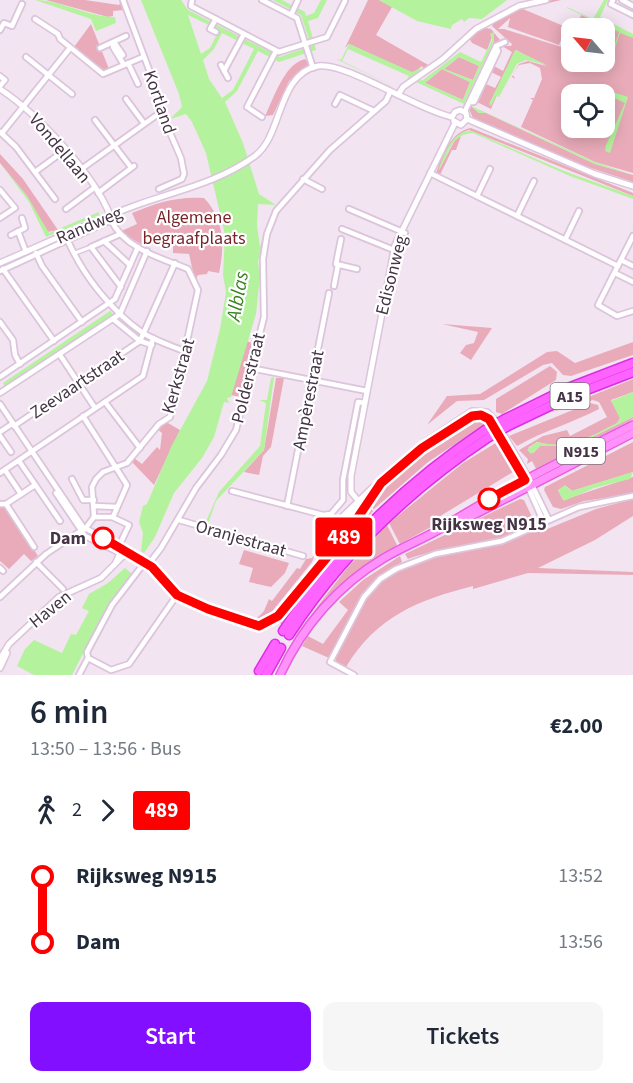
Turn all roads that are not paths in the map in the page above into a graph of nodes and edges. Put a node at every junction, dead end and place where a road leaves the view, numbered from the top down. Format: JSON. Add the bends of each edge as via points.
{"nodes":[{"id":1,"x":192,"y":0,"type":"edge"},
{"id":2,"x":262,"y":0,"type":"edge"},
{"id":3,"x":298,"y":0,"type":"edge"},
{"id":4,"x":546,"y":0,"type":"edge"},
{"id":5,"x":613,"y":0,"type":"edge"},
{"id":6,"x":622,"y":0,"type":"edge"},
{"id":7,"x":123,"y":1,"type":"edge"},
{"id":8,"x":346,"y":2,"type":"edge"},
{"id":9,"x":22,"y":4,"type":"dead end"},
{"id":10,"x":633,"y":6,"type":"edge"},
{"id":11,"x":291,"y":13,"type":"junction"},
{"id":12,"x":633,"y":15,"type":"edge"},
{"id":13,"x":35,"y":20,"type":"dead end"},
{"id":14,"x":215,"y":20,"type":"junction"},
{"id":15,"x":0,"y":30,"type":"edge"},
{"id":16,"x":216,"y":32,"type":"dead end"},
{"id":17,"x":126,"y":36,"type":"dead end"},
{"id":18,"x":242,"y":38,"type":"junction"},
{"id":19,"x":114,"y":42,"type":"junction"},
{"id":20,"x":505,"y":42,"type":"dead end"},
{"id":21,"x":307,"y":45,"type":"junction"},
{"id":22,"x":70,"y":48,"type":"junction"},
{"id":23,"x":100,"y":48,"type":"dead end"},
{"id":24,"x":274,"y":55,"type":"junction"},
{"id":25,"x":26,"y":57,"type":"dead end"},
{"id":26,"x":143,"y":57,"type":"junction"},
{"id":27,"x":126,"y":64,"type":"junction"},
{"id":28,"x":221,"y":65,"type":"dead end"},
{"id":29,"x":313,"y":68,"type":"junction"},
{"id":30,"x":224,"y":71,"type":"junction"},
{"id":31,"x":48,"y":75,"type":"junction"},
{"id":32,"x":0,"y":76,"type":"edge"},
{"id":33,"x":228,"y":78,"type":"dead end"},
{"id":34,"x":138,"y":84,"type":"dead end"},
{"id":35,"x":0,"y":88,"type":"edge"},
{"id":36,"x":390,"y":92,"type":"junction"},
{"id":37,"x":72,"y":94,"type":"dead end"},
{"id":38,"x":398,"y":96,"type":"junction"},
{"id":39,"x":126,"y":99,"type":"dead end"},
{"id":40,"x":335,"y":104,"type":"dead end"},
{"id":41,"x":23,"y":106,"type":"junction"},
{"id":42,"x":374,"y":111,"type":"junction"},
{"id":43,"x":465,"y":111,"type":"junction"},
{"id":44,"x":161,"y":112,"type":"junction"},
{"id":45,"x":262,"y":117,"type":"dead end"},
{"id":46,"x":467,"y":119,"type":"junction"},
{"id":47,"x":95,"y":120,"type":"dead end"},
{"id":48,"x":454,"y":120,"type":"junction"},
{"id":49,"x":143,"y":122,"type":"junction"},
{"id":50,"x":1,"y":133,"type":"edge"},
{"id":51,"x":113,"y":144,"type":"junction"},
{"id":52,"x":65,"y":150,"type":"junction"},
{"id":53,"x":490,"y":169,"type":"dead end"},
{"id":54,"x":80,"y":170,"type":"junction"},
{"id":55,"x":35,"y":172,"type":"junction"},
{"id":56,"x":429,"y":173,"type":"junction"},
{"id":57,"x":305,"y":180,"type":"junction"},
{"id":58,"x":534,"y":181,"type":"dead end"},
{"id":59,"x":633,"y":186,"type":"edge"},
{"id":60,"x":159,"y":189,"type":"dead end"},
{"id":61,"x":322,"y":189,"type":"dead end"},
{"id":62,"x":0,"y":190,"type":"edge"},
{"id":63,"x":96,"y":191,"type":"junction"},
{"id":64,"x":477,"y":196,"type":"junction"},
{"id":65,"x":55,"y":199,"type":"dead end"},
{"id":66,"x":66,"y":209,"type":"dead end"},
{"id":67,"x":349,"y":209,"type":"dead end"},
{"id":68,"x":579,"y":211,"type":"dead end"},
{"id":69,"x":517,"y":216,"type":"junction"},
{"id":70,"x":0,"y":218,"type":"edge"},
{"id":71,"x":22,"y":218,"type":"dead end"},
{"id":72,"x":111,"y":218,"type":"junction"},
{"id":73,"x":342,"y":229,"type":"dead end"},
{"id":74,"x":18,"y":231,"type":"junction"},
{"id":75,"x":403,"y":232,"type":"junction"},
{"id":76,"x":11,"y":235,"type":"dead end"},
{"id":77,"x":118,"y":235,"type":"junction"},
{"id":78,"x":633,"y":236,"type":"edge"},
{"id":79,"x":67,"y":239,"type":"junction"},
{"id":80,"x":341,"y":239,"type":"dead end"},
{"id":81,"x":565,"y":240,"type":"junction"},
{"id":82,"x":104,"y":241,"type":"junction"},
{"id":83,"x":91,"y":247,"type":"junction"},
{"id":84,"x":138,"y":247,"type":"junction"},
{"id":85,"x":394,"y":250,"type":"junction"},
{"id":86,"x":147,"y":251,"type":"junction"},
{"id":87,"x":26,"y":252,"type":"junction"},
{"id":88,"x":36,"y":253,"type":"junction"},
{"id":89,"x":74,"y":254,"type":"junction"},
{"id":90,"x":621,"y":260,"type":"junction"},
{"id":91,"x":175,"y":263,"type":"junction"},
{"id":92,"x":130,"y":265,"type":"junction"},
{"id":93,"x":338,"y":265,"type":"junction"},
{"id":94,"x":1,"y":266,"type":"edge"},
{"id":95,"x":618,"y":266,"type":"junction"},
{"id":96,"x":633,"y":266,"type":"edge"},
{"id":97,"x":357,"y":269,"type":"dead end"},
{"id":98,"x":615,"y":273,"type":"junction"},
{"id":99,"x":633,"y":282,"type":"edge"},
{"id":100,"x":334,"y":286,"type":"dead end"},
{"id":101,"x":121,"y":287,"type":"junction"},
{"id":102,"x":329,"y":293,"type":"dead end"},
{"id":103,"x":109,"y":304,"type":"junction"},
{"id":104,"x":633,"y":311,"type":"edge"},
{"id":105,"x":120,"y":314,"type":"junction"},
{"id":106,"x":113,"y":319,"type":"junction"},
{"id":107,"x":0,"y":321,"type":"edge"},
{"id":108,"x":81,"y":322,"type":"junction"},
{"id":109,"x":144,"y":334,"type":"junction"},
{"id":110,"x":153,"y":338,"type":"junction"},
{"id":111,"x":54,"y":341,"type":"junction"},
{"id":112,"x":140,"y":341,"type":"junction"},
{"id":113,"x":152,"y":345,"type":"junction"},
{"id":114,"x":186,"y":352,"type":"junction"},
{"id":115,"x":60,"y":355,"type":"junction"},
{"id":116,"x":633,"y":363,"type":"edge"},
{"id":117,"x":20,"y":364,"type":"junction"},
{"id":118,"x":250,"y":368,"type":"junction"},
{"id":119,"x":633,"y":372,"type":"edge"},
{"id":120,"x":0,"y":377,"type":"edge"},
{"id":121,"x":312,"y":380,"type":"junction"},
{"id":122,"x":78,"y":382,"type":"junction"},
{"id":123,"x":367,"y":391,"type":"junction"},
{"id":124,"x":0,"y":393,"type":"edge"},
{"id":125,"x":105,"y":402,"type":"junction"},
{"id":126,"x":0,"y":404,"type":"edge"},
{"id":127,"x":95,"y":408,"type":"junction"},
{"id":128,"x":83,"y":416,"type":"junction"},
{"id":129,"x":492,"y":420,"type":"dead end"},
{"id":130,"x":507,"y":423,"type":"junction"},
{"id":131,"x":13,"y":425,"type":"junction"},
{"id":132,"x":633,"y":425,"type":"edge"},
{"id":133,"x":633,"y":433,"type":"edge"},
{"id":134,"x":0,"y":434,"type":"edge"},
{"id":135,"x":503,"y":438,"type":"dead end"},
{"id":136,"x":140,"y":448,"type":"junction"},
{"id":137,"x":11,"y":452,"type":"dead end"},
{"id":138,"x":32,"y":453,"type":"junction"},
{"id":139,"x":19,"y":461,"type":"junction"},
{"id":140,"x":115,"y":468,"type":"junction"},
{"id":141,"x":2,"y":472,"type":"edge"},
{"id":142,"x":348,"y":475,"type":"junction"},
{"id":143,"x":72,"y":479,"type":"dead end"},
{"id":144,"x":528,"y":482,"type":"junction"},
{"id":145,"x":35,"y":485,"type":"junction"},
{"id":146,"x":232,"y":491,"type":"dead end"},
{"id":147,"x":21,"y":494,"type":"junction"},
{"id":148,"x":633,"y":496,"type":"edge"},
{"id":149,"x":94,"y":503,"type":"junction"},
{"id":150,"x":360,"y":503,"type":"junction"},
{"id":151,"x":3,"y":504,"type":"edge"},
{"id":152,"x":287,"y":506,"type":"junction"},
{"id":153,"x":117,"y":507,"type":"junction"},
{"id":154,"x":94,"y":517,"type":"junction"},
{"id":155,"x":112,"y":518,"type":"junction"},
{"id":156,"x":179,"y":520,"type":"junction"},
{"id":157,"x":549,"y":520,"type":"junction"},
{"id":158,"x":60,"y":521,"type":"dead end"},
{"id":159,"x":544,"y":523,"type":"junction"},
{"id":160,"x":83,"y":529,"type":"junction"},
{"id":161,"x":34,"y":547,"type":"dead end"},
{"id":162,"x":121,"y":551,"type":"junction"},
{"id":163,"x":303,"y":556,"type":"dead end"},
{"id":164,"x":36,"y":562,"type":"junction"},
{"id":165,"x":146,"y":564,"type":"junction"},
{"id":166,"x":64,"y":591,"type":"junction"},
{"id":167,"x":177,"y":595,"type":"junction"},
{"id":168,"x":0,"y":597,"type":"edge"},
{"id":169,"x":286,"y":633,"type":"dead end"},
{"id":170,"x":14,"y":640,"type":"junction"},
{"id":171,"x":278,"y":646,"type":"dead end"},
{"id":172,"x":88,"y":658,"type":"junction"},
{"id":173,"x":0,"y":659,"type":"edge"},
{"id":174,"x":0,"y":668,"type":"edge"},
{"id":175,"x":263,"y":673,"type":"edge"},
{"id":176,"x":79,"y":675,"type":"edge"},
{"id":177,"x":280,"y":675,"type":"edge"},
{"id":178,"x":354,"y":675,"type":"edge"}],
"edges":[{"from":1,"to":14,"type":"street","via":[[191,6]]},
{"from":2,"to":11,"type":"street"},
{"from":3,"to":11,"type":"street"},
{"from":4,"to":38,"type":"street","via":[[519,6],[476,29],[443,59],[402,87]]},
{"from":5,"to":12,"type":"street","via":[[611,4]]},
{"from":6,"to":10,"type":"street"},
{"from":7,"to":26,"type":"street","name":"Kortland"},
{"from":8,"to":21,"type":"street","via":[[327,37]]},
{"from":9,"to":15,"type":"street","via":[[12,26],[4,23]]},
{"from":11,"to":21,"type":"street","via":[[297,18]]},
{"from":13,"to":22,"type":"street","via":[[58,34]]},
{"from":14,"to":16,"type":"street","via":[[211,28]]},
{"from":14,"to":18,"type":"street"},
{"from":17,"to":19,"type":"street"},
{"from":18,"to":24,"type":"street"},
{"from":18,"to":30,"type":"street"},
{"from":19,"to":23,"type":"street"},
{"from":19,"to":27,"type":"street"},
{"from":20,"to":43,"type":"street","via":[[496,46],[498,51],[474,102]]},
{"from":21,"to":24,"type":"street"},
{"from":21,"to":29,"type":"street"},
{"from":22,"to":27,"type":"street","via":[[103,74]]},
{"from":22,"to":31,"type":"street"},
{"from":24,"to":45,"type":"street","via":[[245,105]]},
{"from":25,"to":31,"type":"street"},
{"from":26,"to":27,"type":"street"},
{"from":26,"to":44,"type":"street","name":"Kortland"},
{"from":27,"to":34,"type":"street"},
{"from":28,"to":30,"type":"street"},
{"from":29,"to":36,"type":"street","via":[[336,68]]},
{"from":29,"to":72,"type":"street","name":"Randweg","via":[[295,81],[262,148],[251,158],[208,181]]},
{"from":30,"to":33,"type":"street"},
{"from":31,"to":37,"type":"street"},
{"from":31,"to":41,"type":"street"},
{"from":32,"to":35,"type":"street","via":[[5,80]]},
{"from":35,"to":41,"type":"street","name":"Vondellaan"},
{"from":36,"to":38,"type":"street"},
{"from":36,"to":42,"type":"street","name":"Polderstraat"},
{"from":38,"to":48,"type":"street"},
{"from":39,"to":49,"type":"street"},
{"from":40,"to":42,"type":"street","via":[[340,95]]},
{"from":41,"to":50,"type":"street"},
{"from":41,"to":52,"type":"street","name":"Vondellaan"},
{"from":42,"to":57,"type":"street","name":"Polderstraat"},
{"from":43,"to":46,"type":"street"},
{"from":43,"to":48,"type":"street","via":[[458,110]]},
{"from":44,"to":49,"type":"street"},
{"from":44,"to":60,"type":"street","name":"Kortland","via":[[184,174],[182,179]]},
{"from":46,"to":48,"type":"street","via":[[462,124]]},
{"from":46,"to":59,"type":"street","via":[[595,174]]},
{"from":47,"to":51,"type":"street"},
{"from":48,"to":56,"type":"street","name":"Edisonweg"},
{"from":49,"to":51,"type":"street"},
{"from":50,"to":55,"type":"street"},
{"from":51,"to":54,"type":"street"},
{"from":51,"to":63,"type":"street","via":[[132,166]]},
{"from":52,"to":54,"type":"street","name":"Vondellaan"},
{"from":52,"to":55,"type":"street"},
{"from":53,"to":64,"type":"street"},
{"from":54,"to":63,"type":"street","name":"Vondellaan"},
{"from":55,"to":65,"type":"street"},
{"from":56,"to":64,"type":"street"},
{"from":56,"to":75,"type":"street","name":"Edisonweg"},
{"from":57,"to":61,"type":"street"},
{"from":57,"to":118,"type":"street","name":"Polderstraat","via":[[282,202],[271,221],[263,272],[264,317]]},
{"from":58,"to":69,"type":"street"},
{"from":62,"to":70,"type":"street","via":[[15,208]]},
{"from":63,"to":66,"type":"street"},
{"from":63,"to":72,"type":"street","name":"Vondellaan"},
{"from":64,"to":69,"type":"street"},
{"from":67,"to":75,"type":"street"},
{"from":68,"to":81,"type":"street"},
{"from":69,"to":81,"type":"street"},
{"from":71,"to":74,"type":"street","via":[[25,228]]},
{"from":72,"to":77,"type":"street"},
{"from":72,"to":79,"type":"street","name":"Randweg"},
{"from":72,"to":87,"type":"street","name":"Randweg"},
{"from":73,"to":85,"type":"street"},
{"from":74,"to":76,"type":"street"},
{"from":74,"to":87,"type":"street"},
{"from":75,"to":85,"type":"street","name":"Edisonweg"},
{"from":77,"to":82,"type":"street"},
{"from":77,"to":84,"type":"street"},
{"from":78,"to":90,"type":"street"},
{"from":79,"to":88,"type":"street","name":"Randweg"},
{"from":79,"to":89,"type":"street"},
{"from":80,"to":93,"type":"street"},
{"from":81,"to":95,"type":"street"},
{"from":82,"to":83,"type":"street"},
{"from":82,"to":92,"type":"street"},
{"from":83,"to":89,"type":"street"},
{"from":83,"to":101,"type":"street"},
{"from":84,"to":86,"type":"street"},
{"from":84,"to":92,"type":"street"},
{"from":85,"to":123,"type":"street","name":"Edisonweg"},
{"from":86,"to":91,"type":"street"},
{"from":86,"to":105,"type":"street"},
{"from":87,"to":94,"type":"street","name":"Randweg"},
{"from":88,"to":94,"type":"street","name":"Randweg"},
{"from":88,"to":108,"type":"street"},
{"from":89,"to":103,"type":"street"},
{"from":90,"to":95,"type":"street"},
{"from":90,"to":96,"type":"street"},
{"from":91,"to":109,"type":"street"},
{"from":91,"to":114,"type":"street","name":"Kerkstraat","via":[[188,269],[198,290]]},
{"from":92,"to":101,"type":"street"},
{"from":93,"to":97,"type":"street"},
{"from":93,"to":100,"type":"street"},
{"from":94,"to":111,"type":"street"},
{"from":95,"to":98,"type":"street"},
{"from":98,"to":99,"type":"street"},
{"from":98,"to":104,"type":"street","via":[[598,305],[617,315]]},
{"from":101,"to":103,"type":"street"},
{"from":102,"to":121,"type":"street","name":"Ampèrestraat"},
{"from":103,"to":105,"type":"street"},
{"from":103,"to":108,"type":"street"},
{"from":105,"to":106,"type":"street"},
{"from":105,"to":109,"type":"street"},
{"from":106,"to":112,"type":"street"},
{"from":106,"to":115,"type":"street"},
{"from":107,"to":117,"type":"street","via":[[14,340]]},
{"from":108,"to":111,"type":"street"},
{"from":109,"to":110,"type":"street"},
{"from":109,"to":112,"type":"street"},
{"from":110,"to":113,"type":"street"},
{"from":110,"to":114,"type":"street"},
{"from":111,"to":117,"type":"street"},
{"from":112,"to":113,"type":"street"},
{"from":112,"to":122,"type":"street","name":"Zeevaartstraat"},
{"from":113,"to":125,"type":"street","via":[[143,376]]},
{"from":114,"to":136,"type":"street","name":"Kerkstraat","via":[[170,417],[159,424]]},
{"from":115,"to":122,"type":"street"},
{"from":115,"to":124,"type":"street"},
{"from":116,"to":130,"type":"highway","number":"A15","via":[[568,388]]},
{"from":117,"to":120,"type":"street"},
{"from":118,"to":121,"type":"street"},
{"from":118,"to":156,"type":"street","name":"Polderstraat","via":[[236,430]]},
{"from":119,"to":130,"type":"highway","number":"A15"},
{"from":121,"to":123,"type":"street"},
{"from":121,"to":152,"type":"street","name":"Ampèrestraat"},
{"from":122,"to":127,"type":"street"},
{"from":122,"to":131,"type":"street","name":"Zeevaartstraat"},
{"from":123,"to":142,"type":"street","name":"Edisonweg"},
{"from":125,"to":127,"type":"street"},
{"from":125,"to":136,"type":"street"},
{"from":126,"to":131,"type":"street"},
{"from":127,"to":128,"type":"street"},
{"from":128,"to":138,"type":"street"},
{"from":128,"to":140,"type":"street","via":[[105,446]]},
{"from":129,"to":150,"type":"street","via":[[481,415],[464,420],[393,470]]},
{"from":130,"to":169,"type":"highway","number":"A15","bridge":true,"via":[[434,466],[381,516],[328,568]]},
{"from":131,"to":134,"type":"street","name":"Zeevaartstraat"},
{"from":131,"to":138,"type":"street"},
{"from":132,"to":144,"type":"main road","number":"N915"},
{"from":133,"to":144,"type":"main road","number":"N915"},
{"from":134,"to":137,"type":"street"},
{"from":135,"to":144,"type":"street"},
{"from":136,"to":140,"type":"street","name":"Kerkstraat","via":[[127,463]]},
{"from":138,"to":139,"type":"street"},
{"from":138,"to":160,"type":"street"},
{"from":139,"to":141,"type":"street"},
{"from":139,"to":145,"type":"street"},
{"from":140,"to":149,"type":"street","name":"Kerkstraat","via":[[96,479]]},
{"from":140,"to":153,"type":"street","via":[[127,485]]},
{"from":141,"to":147,"type":"street"},
{"from":142,"to":150,"type":"street","name":"Edisonweg","via":[[351,492]]},
{"from":142,"to":152,"type":"street","name":"Edisonweg","via":[[342,502],[332,514]]},
{"from":143,"to":149,"type":"street","via":[[83,500]]},
{"from":144,"to":157,"type":"street"},
{"from":144,"to":159,"type":"street"},
{"from":144,"to":177,"type":"main road","number":"N915","via":[[458,515],[378,562],[340,591],[305,632]]},
{"from":145,"to":147,"type":"street"},
{"from":145,"to":158,"type":"street"},
{"from":146,"to":152,"type":"street"},
{"from":147,"to":151,"type":"street"},
{"from":148,"to":157,"type":"street","via":[[579,507]]},
{"from":149,"to":153,"type":"street"},
{"from":149,"to":154,"type":"street","name":"Kerkstraat"},
{"from":150,"to":167,"type":"street","via":[[339,526],[317,566],[278,616],[262,626],[253,626]]},
{"from":151,"to":161,"type":"street"},
{"from":153,"to":155,"type":"street"},
{"from":154,"to":155,"type":"street"},
{"from":154,"to":160,"type":"street"},
{"from":155,"to":162,"type":"street","via":[[129,525]]},
{"from":156,"to":163,"type":"street","name":"Oranjestraat"},
{"from":156,"to":165,"type":"street","name":"Polderstraat"},
{"from":157,"to":159,"type":"street"},
{"from":159,"to":178,"type":"street","via":[[502,541],[426,556],[387,574],[364,597],[330,662]]},
{"from":160,"to":162,"type":"street","via":[[85,536]]},
{"from":160,"to":164,"type":"street"},
{"from":162,"to":165,"type":"street"},
{"from":162,"to":166,"type":"street","name":"Haven","via":[[101,578]]},
{"from":164,"to":166,"type":"street"},
{"from":164,"to":168,"type":"street"},
{"from":165,"to":167,"type":"street"},
{"from":165,"to":172,"type":"street","name":"Polderstraat","via":[[112,605],[87,652]]},
{"from":166,"to":170,"type":"street","name":"Haven"},
{"from":167,"to":172,"type":"street","via":[[129,664],[111,670]]},
{"from":170,"to":173,"type":"street","name":"Haven"},
{"from":170,"to":174,"type":"street","name":"Haven"},
{"from":171,"to":175,"type":"highway"},
{"from":172,"to":176,"type":"street","name":"Polderstraat"}]}
